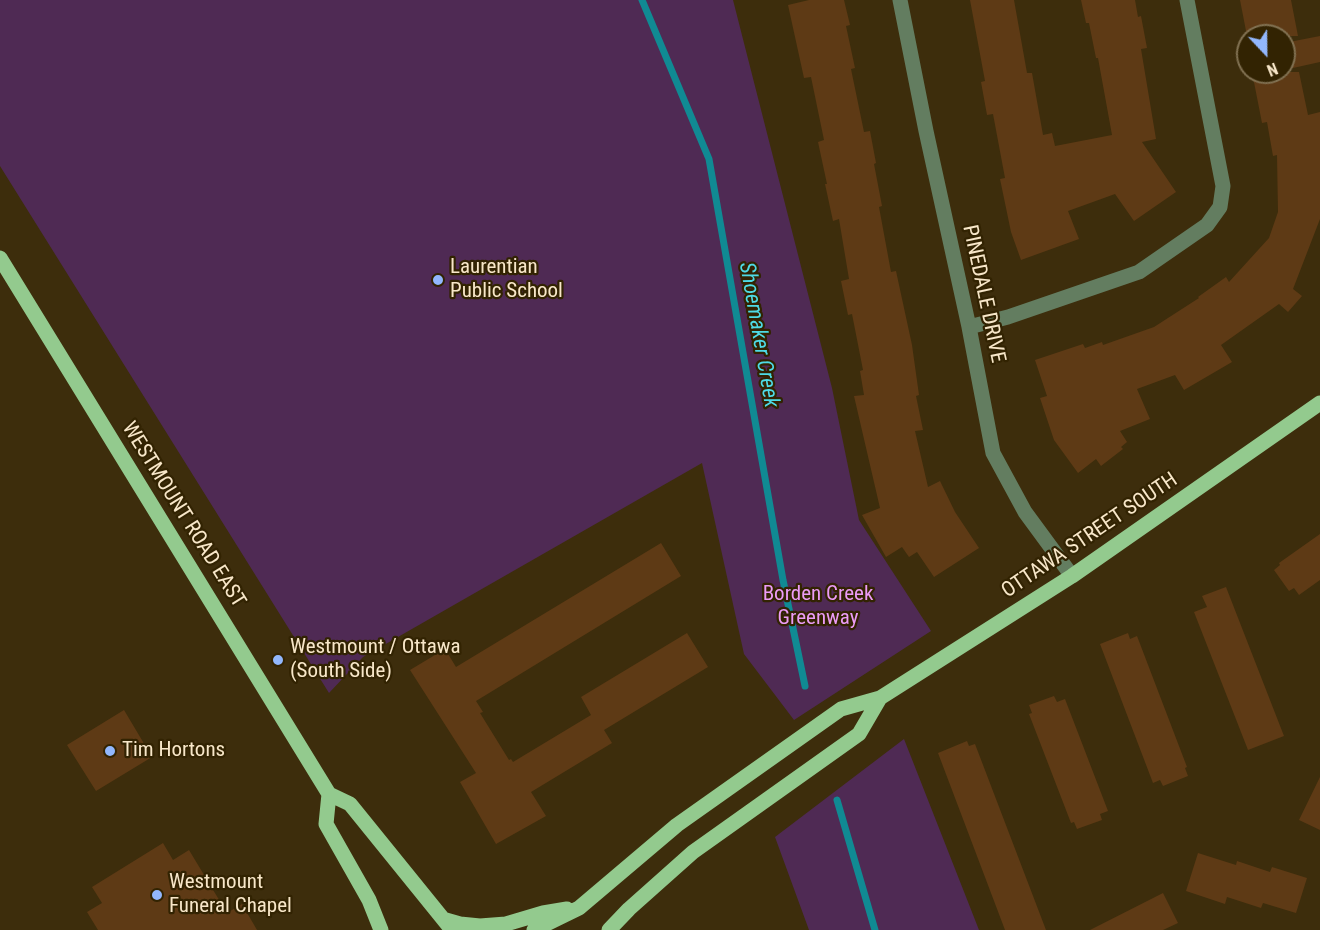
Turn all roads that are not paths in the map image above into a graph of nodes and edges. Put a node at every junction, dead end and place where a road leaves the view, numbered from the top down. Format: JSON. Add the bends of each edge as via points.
{"nodes":[{"id":1,"x":900,"y":0,"type":"edge"},
{"id":2,"x":1187,"y":0,"type":"edge"},
{"id":3,"x":0,"y":258,"type":"edge"},
{"id":4,"x":969,"y":327,"type":"junction"},
{"id":5,"x":1320,"y":403,"type":"edge"},
{"id":6,"x":1072,"y":576,"type":"junction"},
{"id":7,"x":880,"y":698,"type":"junction"},
{"id":8,"x":329,"y":794,"type":"junction"},
{"id":9,"x":579,"y":908,"type":"junction"},
{"id":10,"x":449,"y":925,"type":"edge"},
{"id":11,"x":381,"y":930,"type":"edge"},
{"id":12,"x":534,"y":930,"type":"edge"},
{"id":13,"x":609,"y":930,"type":"edge"}],
"edges":[{"from":1,"to":4,"type":"street","name":"PINEDALE DRIVE"},
{"from":2,"to":4,"type":"street","via":[[1223,186],[1221,207],[1207,225],[1139,272]]},
{"from":3,"to":8,"type":"main road","name":"WESTMOUNT ROAD EAST"},
{"from":4,"to":6,"type":"street","name":"PINEDALE DRIVE","via":[[993,453],[1025,512]]},
{"from":5,"to":6,"type":"main road","name":"OTTAWA STREET SOUTH"},
{"from":6,"to":7,"type":"main road","name":"OTTAWA STREET SOUTH"},
{"from":7,"to":9,"type":"main road","via":[[841,709],[677,825]]},
{"from":7,"to":13,"type":"main road","via":[[859,734],[693,852]]},
{"from":8,"to":10,"type":"main road","via":[[350,804]]},
{"from":8,"to":11,"type":"main road","via":[[326,824],[369,900]]},
{"from":9,"to":10,"type":"main road","via":[[506,924]]},
{"from":9,"to":12,"type":"main road"}]}
